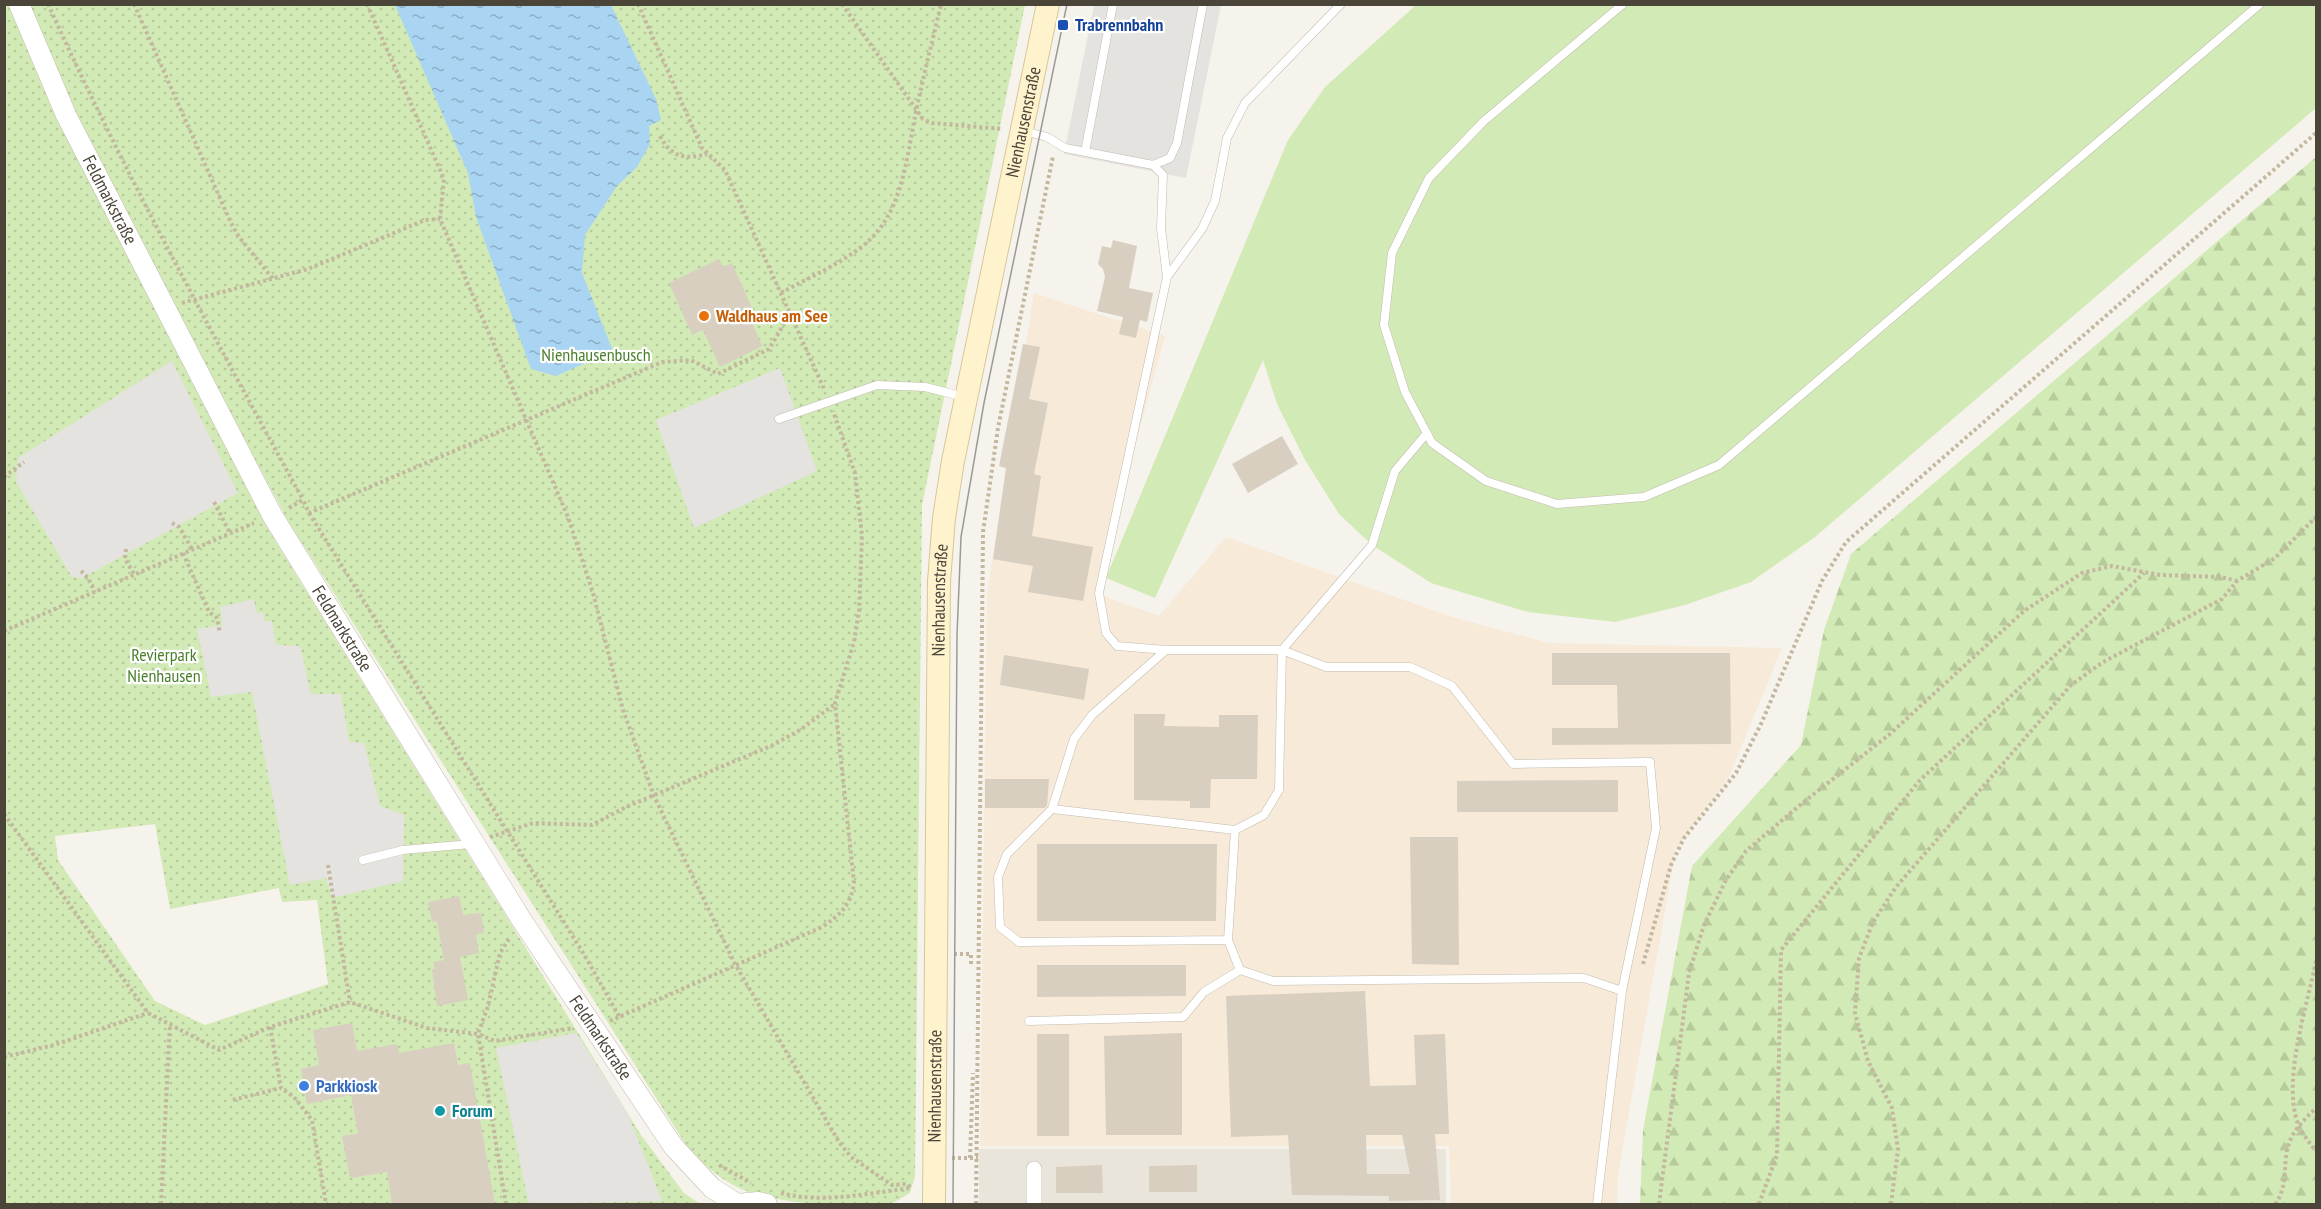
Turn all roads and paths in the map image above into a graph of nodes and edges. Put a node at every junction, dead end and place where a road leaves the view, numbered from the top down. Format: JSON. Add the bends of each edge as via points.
{"nodes":[{"id":1,"x":19,"y":4,"type":"edge"},
{"id":2,"x":48,"y":4,"type":"edge"},
{"id":3,"x":134,"y":4,"type":"edge"},
{"id":4,"x":367,"y":4,"type":"edge"},
{"id":5,"x":638,"y":4,"type":"edge"},
{"id":6,"x":842,"y":4,"type":"edge"},
{"id":7,"x":941,"y":4,"type":"edge"},
{"id":8,"x":1048,"y":4,"type":"edge"},
{"id":9,"x":1113,"y":4,"type":"edge"},
{"id":10,"x":1203,"y":4,"type":"edge"},
{"id":11,"x":1341,"y":4,"type":"edge"},
{"id":12,"x":1623,"y":4,"type":"edge"},
{"id":13,"x":2260,"y":4,"type":"edge"},
{"id":14,"x":916,"y":110,"type":"junction"},
{"id":15,"x":1022,"y":130,"type":"junction"},
{"id":16,"x":2316,"y":133,"type":"edge"},
{"id":17,"x":660,"y":136,"type":"dead end"},
{"id":18,"x":1056,"y":142,"type":"junction"},
{"id":19,"x":1085,"y":152,"type":"junction"},
{"id":20,"x":707,"y":154,"type":"junction"},
{"id":21,"x":1153,"y":165,"type":"junction"},
{"id":22,"x":440,"y":219,"type":"junction"},
{"id":23,"x":1167,"y":277,"type":"junction"},
{"id":24,"x":274,"y":280,"type":"junction"},
{"id":25,"x":780,"y":293,"type":"junction"},
{"id":26,"x":195,"y":301,"type":"junction"},
{"id":27,"x":166,"y":306,"type":"junction"},
{"id":28,"x":790,"y":314,"type":"junction"},
{"id":29,"x":967,"y":397,"type":"junction"},
{"id":30,"x":829,"y":400,"type":"junction"},
{"id":31,"x":779,"y":419,"type":"dead end"},
{"id":32,"x":528,"y":421,"type":"junction"},
{"id":33,"x":1427,"y":433,"type":"junction"},
{"id":34,"x":24,"y":462,"type":"dead end"},
{"id":35,"x":4,"y":477,"type":"edge"},
{"id":36,"x":303,"y":500,"type":"junction"},
{"id":37,"x":214,"y":502,"type":"dead end"},
{"id":38,"x":309,"y":513,"type":"junction"},
{"id":39,"x":272,"y":515,"type":"junction"},
{"id":40,"x":2316,"y":516,"type":"edge"},
{"id":41,"x":172,"y":523,"type":"dead end"},
{"id":42,"x":230,"y":533,"type":"junction"},
{"id":43,"x":126,"y":549,"type":"dead end"},
{"id":44,"x":192,"y":549,"type":"junction"},
{"id":45,"x":183,"y":553,"type":"junction"},
{"id":46,"x":81,"y":571,"type":"dead end"},
{"id":47,"x":2145,"y":573,"type":"junction"},
{"id":48,"x":134,"y":574,"type":"junction"},
{"id":49,"x":2237,"y":581,"type":"junction"},
{"id":50,"x":95,"y":592,"type":"junction"},
{"id":51,"x":4,"y":631,"type":"edge"},
{"id":52,"x":220,"y":633,"type":"dead end"},
{"id":53,"x":1166,"y":650,"type":"junction"},
{"id":54,"x":1282,"y":650,"type":"junction"},
{"id":55,"x":835,"y":703,"type":"junction"},
{"id":56,"x":654,"y":796,"type":"junction"},
{"id":57,"x":1052,"y":809,"type":"junction"},
{"id":58,"x":4,"y":814,"type":"edge"},
{"id":59,"x":505,"y":830,"type":"junction"},
{"id":60,"x":1235,"y":830,"type":"junction"},
{"id":61,"x":476,"y":843,"type":"junction"},
{"id":62,"x":363,"y":860,"type":"dead end"},
{"id":63,"x":328,"y":865,"type":"dead end"},
{"id":64,"x":521,"y":919,"type":"junction"},
{"id":65,"x":1228,"y":940,"type":"junction"},
{"id":66,"x":2316,"y":961,"type":"edge"},
{"id":67,"x":735,"y":964,"type":"junction"},
{"id":68,"x":1240,"y":970,"type":"junction"},
{"id":69,"x":1640,"y":976,"type":"dead end"},
{"id":70,"x":1622,"y":992,"type":"junction"},
{"id":71,"x":350,"y":1002,"type":"junction"},
{"id":72,"x":148,"y":1013,"type":"junction"},
{"id":73,"x":620,"y":1018,"type":"junction"},
{"id":74,"x":1029,"y":1021,"type":"dead end"},
{"id":75,"x":170,"y":1024,"type":"junction"},
{"id":76,"x":593,"y":1025,"type":"junction"},
{"id":77,"x":270,"y":1027,"type":"junction"},
{"id":78,"x":478,"y":1034,"type":"junction"},
{"id":79,"x":4,"y":1057,"type":"edge"},
{"id":80,"x":973,"y":1073,"type":"dead end"},
{"id":81,"x":281,"y":1088,"type":"junction"},
{"id":82,"x":233,"y":1100,"type":"dead end"},
{"id":83,"x":2316,"y":1108,"type":"edge"},
{"id":84,"x":2299,"y":1126,"type":"junction"},
{"id":85,"x":2316,"y":1151,"type":"edge"},
{"id":86,"x":947,"y":1158,"type":"dead end"},
{"id":87,"x":970,"y":1158,"type":"junction"},
{"id":88,"x":978,"y":1158,"type":"junction"},
{"id":89,"x":711,"y":1160,"type":"dead end"},
{"id":90,"x":1034,"y":1169,"type":"dead end"},
{"id":91,"x":757,"y":1186,"type":"dead end"},
{"id":92,"x":772,"y":1198,"type":"edge"},
{"id":93,"x":161,"y":1204,"type":"edge"},
{"id":94,"x":326,"y":1204,"type":"edge"},
{"id":95,"x":506,"y":1204,"type":"edge"},
{"id":96,"x":737,"y":1204,"type":"edge"},
{"id":97,"x":934,"y":1204,"type":"edge"},
{"id":98,"x":976,"y":1204,"type":"edge"},
{"id":99,"x":1035,"y":1204,"type":"edge"},
{"id":100,"x":1597,"y":1204,"type":"edge"},
{"id":101,"x":1659,"y":1204,"type":"edge"},
{"id":102,"x":1759,"y":1204,"type":"edge"},
{"id":103,"x":1891,"y":1204,"type":"edge"},
{"id":104,"x":2275,"y":1204,"type":"edge"}],
"edges":[{"from":1,"to":27,"type":"street","name":"Feldmarkstraße","via":[[66,115]]},
{"from":2,"to":26,"type":"path","via":[[93,103]]},
{"from":3,"to":24,"type":"path","via":[[231,223]]},
{"from":4,"to":22,"type":"path","via":[[444,179]]},
{"from":5,"to":20,"type":"path"},
{"from":6,"to":14,"type":"path"},
{"from":7,"to":14,"type":"path"},
{"from":8,"to":15,"type":"main road","name":"Nienhausenstraße"},
{"from":9,"to":19,"type":"lane"},
{"from":10,"to":21,"type":"lane","via":[[1177,143],[1170,158]]},
{"from":11,"to":23,"type":"lane","via":[[1245,103],[1227,138],[1215,201],[1203,229]]},
{"from":12,"to":33,"type":"lane","via":[[1484,120],[1429,178],[1392,253],[1384,325],[1405,392]]},
{"from":13,"to":33,"type":"lane","via":[[1719,465],[1644,497],[1557,504],[1486,481],[1432,443]]},
{"from":14,"to":15,"type":"path","via":[[932,123]]},
{"from":14,"to":25,"type":"path","via":[[894,200],[877,232],[847,255]]},
{"from":15,"to":18,"type":"lane"},
{"from":15,"to":29,"type":"main road","name":"Nienhausenstraße"},
{"from":16,"to":69,"type":"path","via":[[1846,542],[1822,581],[1736,773],[1684,838],[1671,865]]},
{"from":17,"to":20,"type":"path","via":[[675,155],[689,158]]},
{"from":18,"to":19,"type":"lane"},
{"from":18,"to":88,"type":"path","via":[[998,429],[983,532]]},
{"from":19,"to":21,"type":"lane"},
{"from":20,"to":25,"type":"path","via":[[725,170]]},
{"from":21,"to":23,"type":"lane","via":[[1163,175],[1161,228]]},
{"from":22,"to":24,"type":"path","via":[[426,220]]},
{"from":22,"to":32,"type":"path"},
{"from":23,"to":53,"type":"lane","via":[[1099,593],[1106,633],[1117,646]]},
{"from":24,"to":26,"type":"path"},
{"from":25,"to":28,"type":"path"},
{"from":26,"to":27,"type":"path"},
{"from":26,"to":36,"type":"path"},
{"from":27,"to":39,"type":"street","name":"Feldmarkstraße"},
{"from":28,"to":30,"type":"path"},
{"from":28,"to":32,"type":"path","via":[[769,349],[718,374],[691,360],[662,362]]},
{"from":29,"to":30,"type":"lane","via":[[925,387],[877,385]]},
{"from":29,"to":97,"type":"main road","name":"Nienhausenstraße","via":[[944,518],[939,581]]},
{"from":30,"to":31,"type":"lane"},
{"from":30,"to":55,"type":"path","via":[[855,473],[862,536],[860,610]]},
{"from":32,"to":38,"type":"path"},
{"from":32,"to":56,"type":"path","via":[[568,517],[593,593],[623,710]]},
{"from":33,"to":54,"type":"lane","via":[[1395,471],[1372,545]]},
{"from":34,"to":35,"type":"path"},
{"from":36,"to":38,"type":"path"},
{"from":36,"to":39,"type":"path"},
{"from":37,"to":42,"type":"path"},
{"from":38,"to":59,"type":"path"},
{"from":39,"to":42,"type":"path"},
{"from":39,"to":61,"type":"street","name":"Feldmarkstraße"},
{"from":40,"to":49,"type":"path","via":[[2275,558]]},
{"from":41,"to":44,"type":"path","via":[[179,527]]},
{"from":42,"to":44,"type":"path"},
{"from":43,"to":48,"type":"path","via":[[125,559]]},
{"from":44,"to":45,"type":"path"},
{"from":45,"to":48,"type":"path"},
{"from":45,"to":52,"type":"path"},
{"from":46,"to":50,"type":"path"},
{"from":47,"to":49,"type":"path"},
{"from":47,"to":101,"type":"path","via":[[2112,566],[2082,573],[2024,611],[1890,734],[1746,851],[1726,880],[1704,925],[1689,973]]},
{"from":47,"to":102,"type":"path","via":[[1920,780],[1781,950],[1777,1155]]},
{"from":48,"to":50,"type":"path"},
{"from":49,"to":103,"type":"path","via":[[2222,599],[2103,662],[2071,685],[1896,887],[1874,922],[1858,957],[1856,1013],[1868,1061],[1892,1108],[1898,1150]]},
{"from":50,"to":51,"type":"path"},
{"from":53,"to":54,"type":"lane"},
{"from":53,"to":57,"type":"lane","via":[[1092,715],[1074,738]]},
{"from":54,"to":60,"type":"lane","via":[[1279,790],[1264,815]]},
{"from":54,"to":70,"type":"lane","via":[[1326,667],[1410,667],[1452,686],[1513,765],[1650,762],[1656,828]]},
{"from":55,"to":56,"type":"path","via":[[773,745]]},
{"from":55,"to":67,"type":"path","via":[[854,883],[852,896],[847,906],[822,927]]},
{"from":56,"to":59,"type":"path","via":[[592,825],[533,823]]},
{"from":56,"to":67,"type":"path"},
{"from":57,"to":60,"type":"lane"},
{"from":57,"to":65,"type":"lane","via":[[1007,855],[998,877],[1000,927],[1019,942]]},
{"from":58,"to":72,"type":"path"},
{"from":59,"to":61,"type":"path"},
{"from":59,"to":73,"type":"path"},
{"from":60,"to":65,"type":"lane"},
{"from":61,"to":62,"type":"lane","via":[[403,850]]},
{"from":61,"to":64,"type":"street","name":"Feldmarkstraße"},
{"from":63,"to":71,"type":"path"},
{"from":64,"to":76,"type":"street","name":"Feldmarkstraße"},
{"from":64,"to":78,"type":"path","via":[[500,953]]},
{"from":65,"to":68,"type":"lane"},
{"from":66,"to":84,"type":"path","via":[[2295,1073],[2294,1100]]},
{"from":67,"to":73,"type":"path"},
{"from":67,"to":92,"type":"path","via":[[839,1142],[851,1157],[892,1185],[907,1184],[911,1188],[830,1197]]},
{"from":68,"to":70,"type":"lane","via":[[1273,981],[1584,978]]},
{"from":68,"to":74,"type":"lane","via":[[1204,992],[1183,1017]]},
{"from":70,"to":100,"type":"lane"},
{"from":71,"to":77,"type":"path"},
{"from":71,"to":78,"type":"path","via":[[427,1028]]},
{"from":72,"to":75,"type":"path"},
{"from":72,"to":79,"type":"path","via":[[54,1045]]},
{"from":73,"to":76,"type":"path"},
{"from":75,"to":77,"type":"path","via":[[219,1050]]},
{"from":75,"to":93,"type":"path"},
{"from":76,"to":78,"type":"path","via":[[495,1041]]},
{"from":76,"to":96,"type":"street","name":"Feldmarkstraße","via":[[673,1146],[712,1188]]},
{"from":77,"to":81,"type":"path"},
{"from":78,"to":95,"type":"path"},
{"from":80,"to":87,"type":"path"},
{"from":81,"to":82,"type":"path"},
{"from":81,"to":94,"type":"path","via":[[294,1097],[312,1120]]},
{"from":83,"to":84,"type":"path"},
{"from":84,"to":85,"type":"path"},
{"from":84,"to":104,"type":"path","via":[[2289,1143],[2285,1187]]},
{"from":86,"to":87,"type":"path"},
{"from":87,"to":88,"type":"path"},
{"from":88,"to":98,"type":"path"},
{"from":89,"to":91,"type":"path"},
{"from":90,"to":99,"type":"street"},
{"from":92,"to":96,"type":"street","name":"Feldmarkstraße"}]}
